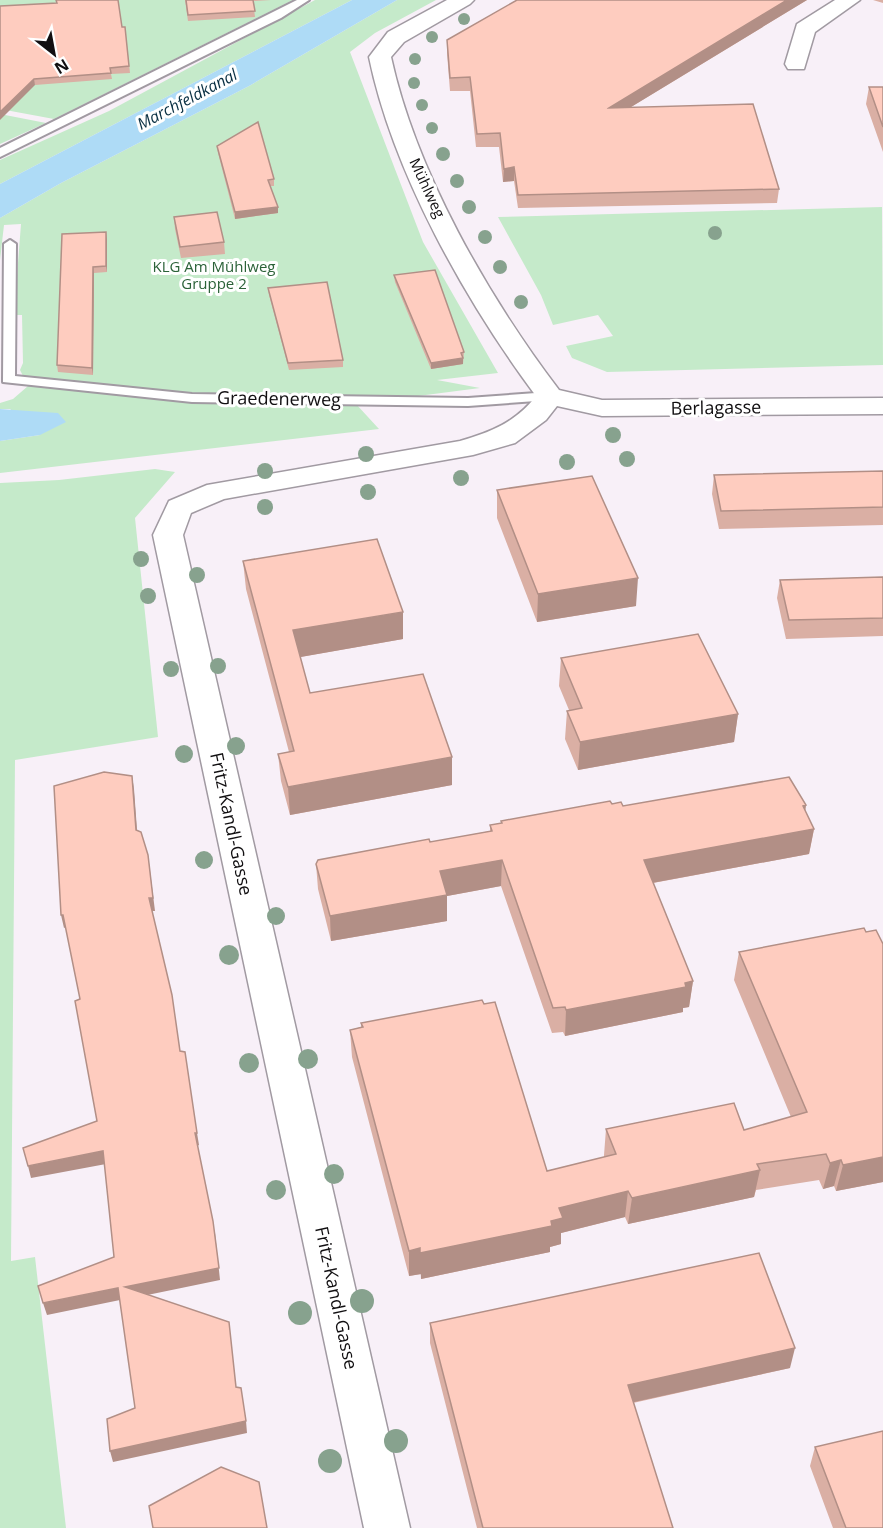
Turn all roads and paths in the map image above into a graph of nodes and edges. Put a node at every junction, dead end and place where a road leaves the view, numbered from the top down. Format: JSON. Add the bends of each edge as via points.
{"nodes":[{"id":1,"x":304,"y":0,"type":"edge"},
{"id":2,"x":463,"y":0,"type":"edge"},
{"id":3,"x":849,"y":0,"type":"edge"},
{"id":4,"x":796,"y":64,"type":"dead end"},
{"id":5,"x":0,"y":153,"type":"edge"},
{"id":6,"x":10,"y":244,"type":"dead end"},
{"id":7,"x":550,"y":396,"type":"junction"},
{"id":8,"x":883,"y":406,"type":"edge"},
{"id":9,"x":387,"y":1528,"type":"edge"}],
"edges":[{"from":1,"to":5,"type":"lane"},
{"from":2,"to":7,"type":"street","name":"Mühlweg","via":[[396,37],[380,57],[385,86],[415,162],[484,301],[522,361]]},
{"from":3,"to":4,"type":"street","via":[[805,29]]},
{"from":6,"to":7,"type":"lane","name":"Graedenerweg","via":[[8,379],[192,398],[468,402]]},
{"from":7,"to":8,"type":"street","name":"Berlagasse","via":[[602,408]]},
{"from":7,"to":9,"type":"street","name":"Fritz-Kandl-Gasse","via":[[536,414],[506,436],[464,449],[217,491],[179,507],[168,535]]}]}
